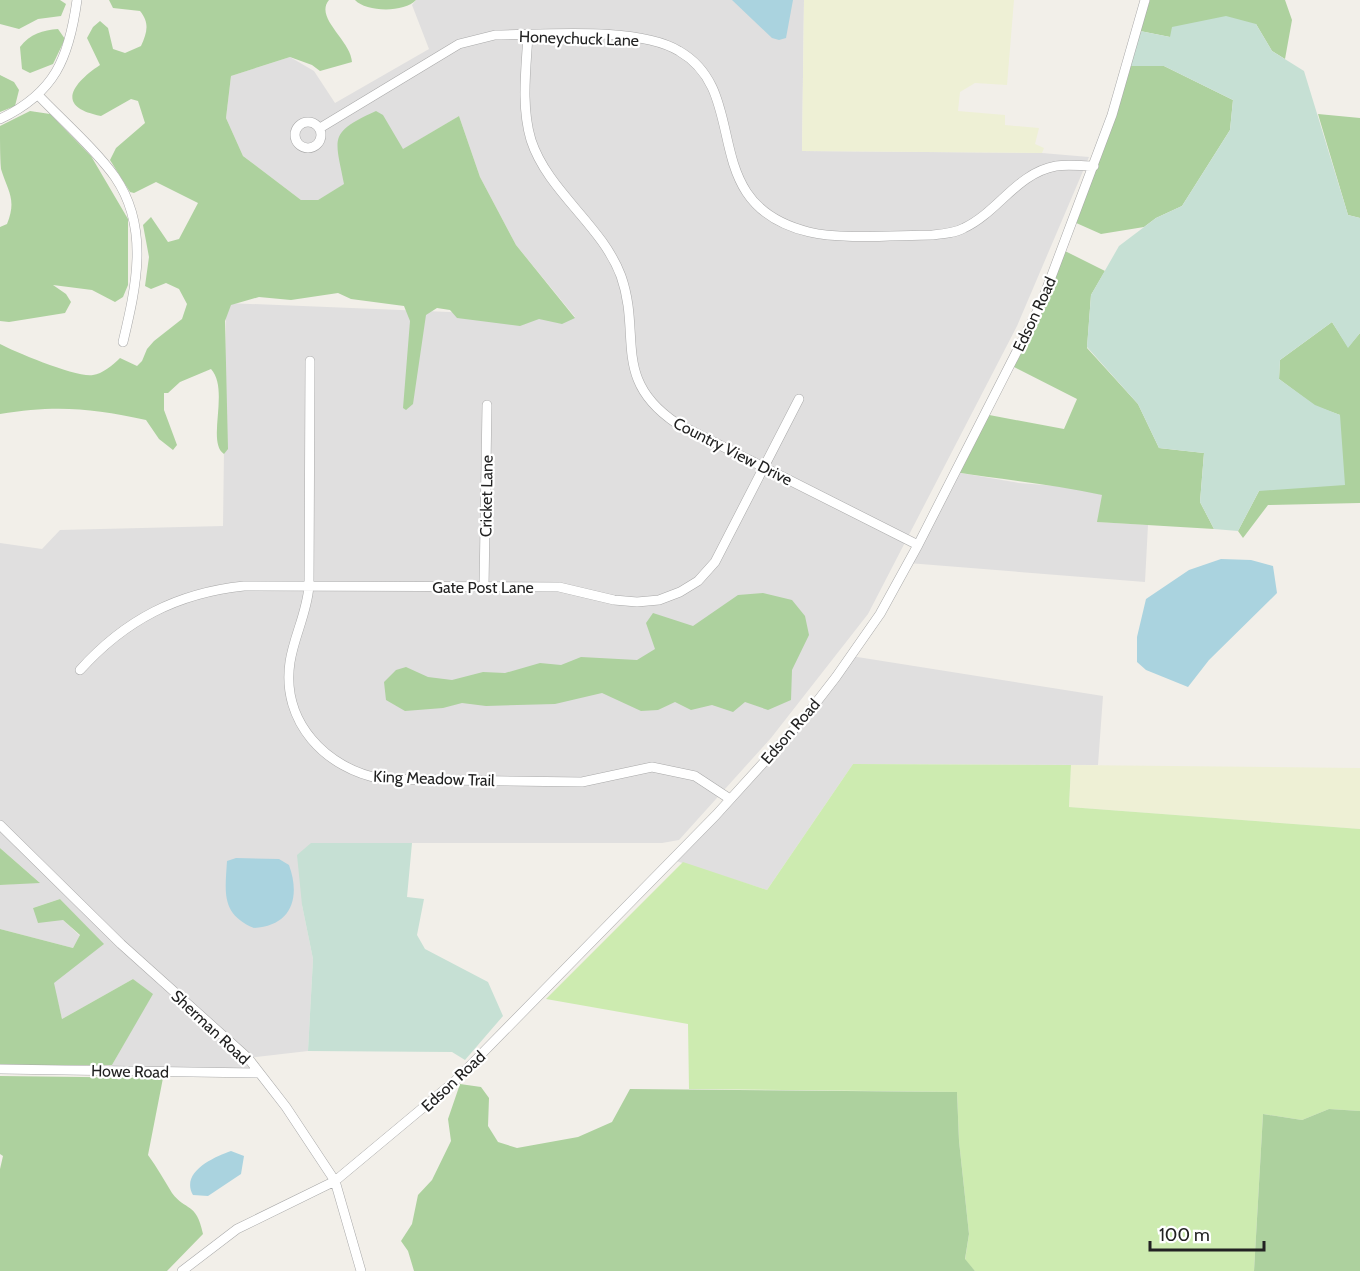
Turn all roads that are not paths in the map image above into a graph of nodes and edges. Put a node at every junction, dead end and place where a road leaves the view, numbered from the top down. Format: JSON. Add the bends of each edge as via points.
{"nodes":[{"id":1,"x":77,"y":0,"type":"edge"},
{"id":2,"x":1146,"y":0,"type":"edge"},
{"id":3,"x":528,"y":35,"type":"junction"},
{"id":4,"x":39,"y":96,"type":"junction"},
{"id":5,"x":0,"y":119,"type":"edge"},
{"id":6,"x":320,"y":128,"type":"dead end"},
{"id":7,"x":1094,"y":166,"type":"junction"},
{"id":8,"x":123,"y":342,"type":"dead end"},
{"id":9,"x":310,"y":361,"type":"dead end"},
{"id":10,"x":799,"y":399,"type":"dead end"},
{"id":11,"x":487,"y":405,"type":"dead end"},
{"id":12,"x":764,"y":467,"type":"junction"},
{"id":13,"x":918,"y":545,"type":"junction"},
{"id":14,"x":309,"y":586,"type":"junction"},
{"id":15,"x":484,"y":587,"type":"junction"},
{"id":16,"x":80,"y":670,"type":"dead end"},
{"id":17,"x":730,"y":799,"type":"junction"},
{"id":18,"x":0,"y":825,"type":"edge"},
{"id":19,"x":0,"y":1070,"type":"edge"},
{"id":20,"x":259,"y":1073,"type":"junction"},
{"id":21,"x":336,"y":1181,"type":"junction"},
{"id":22,"x":182,"y":1271,"type":"edge"},
{"id":23,"x":361,"y":1271,"type":"edge"}],
"edges":[{"from":1,"to":4,"type":"street","via":[[66,52]]},
{"from":2,"to":7,"type":"street","name":"Edson Road"},
{"from":3,"to":6,"type":"street","name":"Honeychuck Lane","via":[[495,35],[459,44]]},
{"from":3,"to":7,"type":"street","name":"Honeychuck Lane","via":[[627,36],[679,50],[707,78],[716,94],[732,162],[747,193],[776,218],[810,232],[947,233],[978,219],[1038,172],[1056,166]]},
{"from":3,"to":12,"type":"street","name":"Country View Drive","via":[[526,105],[532,140],[543,165],[616,265],[626,296],[632,362],[638,382],[665,415]]},
{"from":4,"to":5,"type":"street"},
{"from":4,"to":8,"type":"street","via":[[114,175],[131,210],[138,265]]},
{"from":7,"to":13,"type":"street","name":"Edson Road","via":[[1041,304]]},
{"from":9,"to":14,"type":"street","name":"King Meadow Trail"},
{"from":10,"to":12,"type":"street","name":"Gate Post Lane"},
{"from":11,"to":15,"type":"street","name":"Cricket Lane"},
{"from":12,"to":13,"type":"street","name":"Country View Drive"},
{"from":12,"to":15,"type":"street","name":"Gate Post Lane","via":[[715,562],[698,581],[680,592],[659,600],[637,602],[573,588]]},
{"from":13,"to":17,"type":"street","name":"Edson Road","via":[[880,614],[836,678]]},
{"from":14,"to":15,"type":"street","name":"Gate Post Lane"},
{"from":14,"to":16,"type":"street","name":"Gate Post Lane","via":[[244,586],[186,597],[133,622]]},
{"from":14,"to":17,"type":"street","name":"King Meadow Trail","via":[[289,664],[290,692],[308,737],[346,768],[382,779],[582,782],[636,769],[665,768],[695,776]]},
{"from":17,"to":21,"type":"street","name":"Edson Road","via":[[455,1081]]},
{"from":18,"to":20,"type":"street","name":"Sherman Road","via":[[122,944],[228,1038]]},
{"from":19,"to":20,"type":"street","name":"Howe Road"},
{"from":20,"to":21,"type":"street","name":"Sherman Road"},
{"from":21,"to":22,"type":"street","name":"Edson Road","via":[[237,1229]]},
{"from":21,"to":23,"type":"street","name":"Sherman Road"}]}
